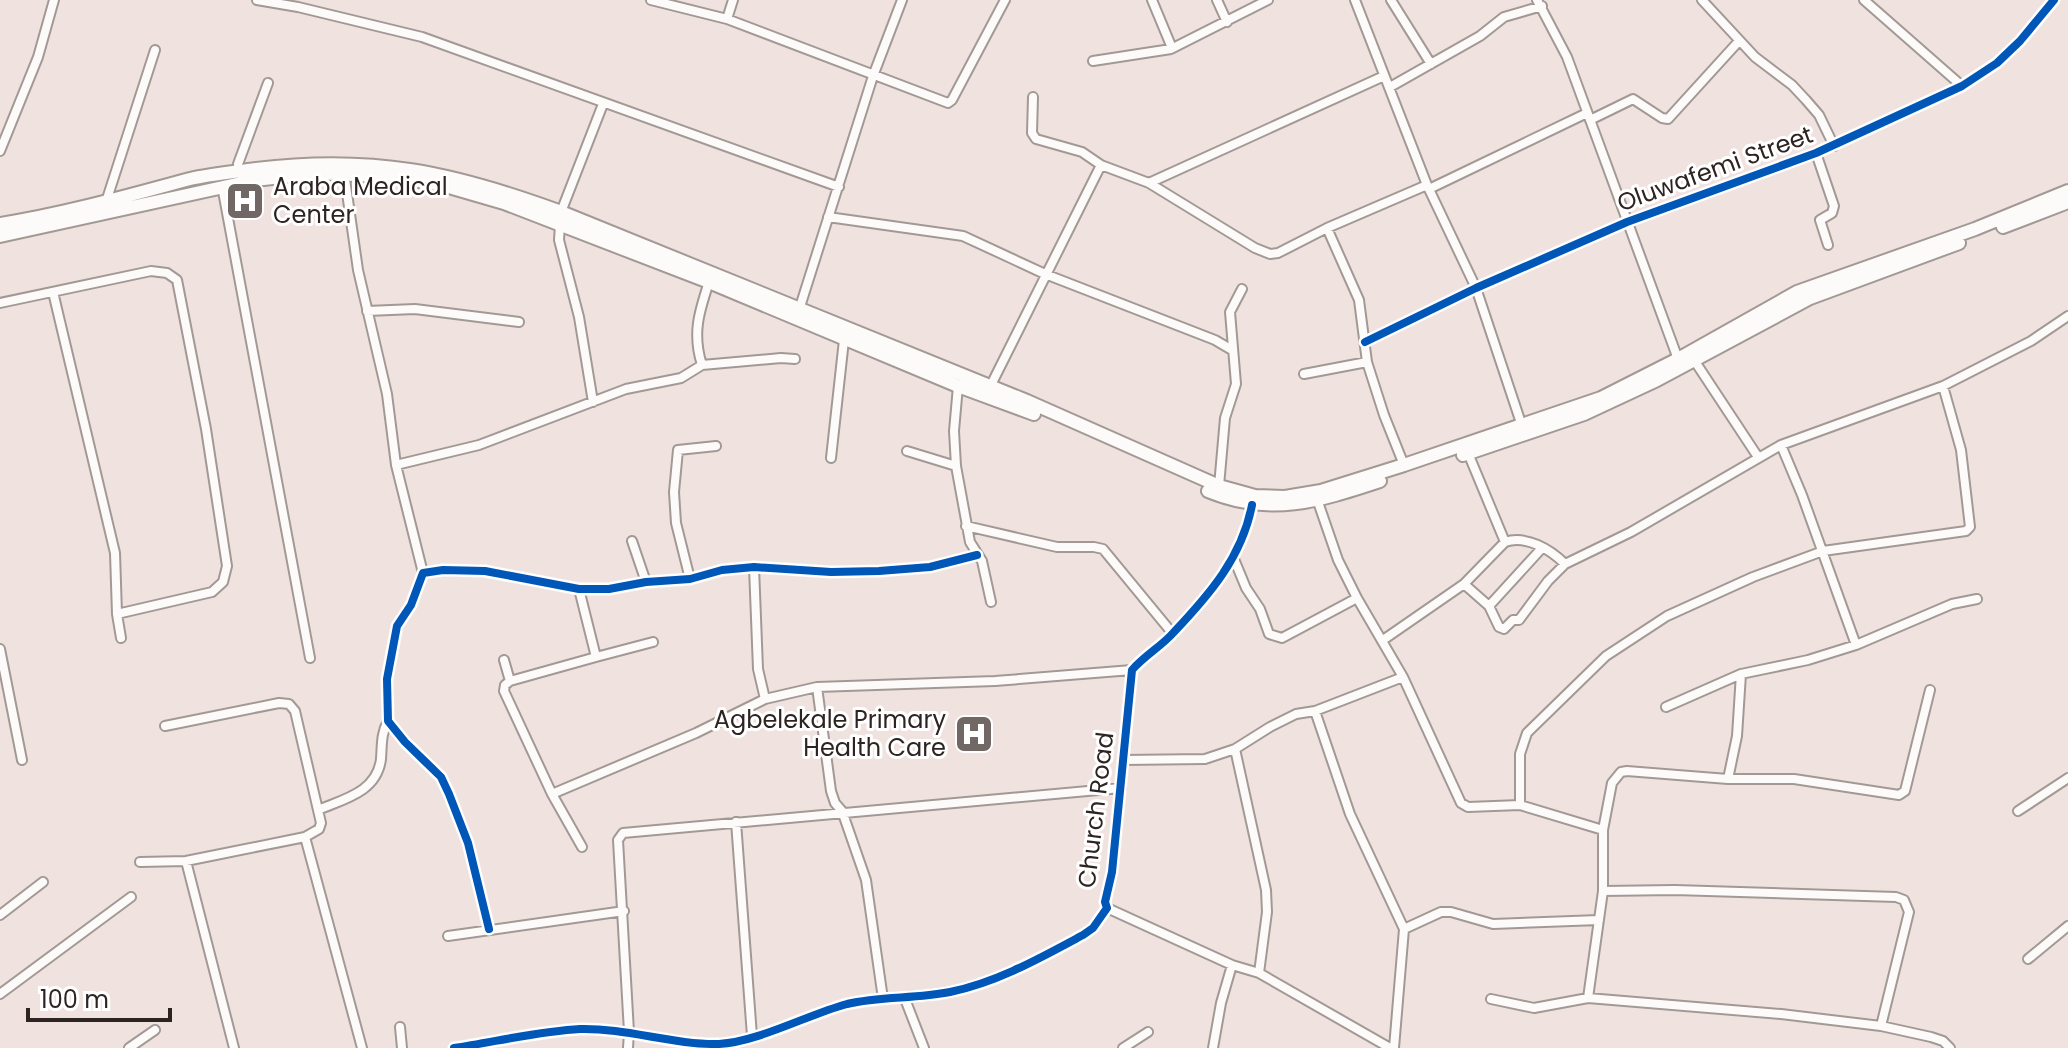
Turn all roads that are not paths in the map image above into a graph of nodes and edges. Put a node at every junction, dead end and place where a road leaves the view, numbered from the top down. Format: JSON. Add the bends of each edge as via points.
{"nodes":[{"id":1,"x":54,"y":0,"type":"edge"},
{"id":2,"x":257,"y":0,"type":"edge"},
{"id":3,"x":651,"y":0,"type":"edge"},
{"id":4,"x":733,"y":0,"type":"edge"},
{"id":5,"x":902,"y":0,"type":"edge"},
{"id":6,"x":1005,"y":0,"type":"edge"},
{"id":7,"x":1152,"y":0,"type":"edge"},
{"id":8,"x":1217,"y":0,"type":"edge"},
{"id":9,"x":1268,"y":0,"type":"edge"},
{"id":10,"x":1355,"y":0,"type":"edge"},
{"id":11,"x":1391,"y":0,"type":"edge"},
{"id":12,"x":1702,"y":0,"type":"edge"},
{"id":13,"x":1864,"y":0,"type":"edge"},
{"id":14,"x":2054,"y":0,"type":"edge"},
{"id":15,"x":1539,"y":3,"type":"edge"},
{"id":16,"x":727,"y":19,"type":"junction"},
{"id":17,"x":1227,"y":22,"type":"junction"},
{"id":18,"x":1739,"y":41,"type":"junction"},
{"id":19,"x":1172,"y":48,"type":"junction"},
{"id":20,"x":155,"y":50,"type":"dead end"},
{"id":21,"x":1093,"y":61,"type":"dead end"},
{"id":22,"x":1431,"y":64,"type":"junction"},
{"id":23,"x":873,"y":76,"type":"junction"},
{"id":24,"x":1384,"y":76,"type":"junction"},
{"id":25,"x":268,"y":83,"type":"dead end"},
{"id":26,"x":1962,"y":86,"type":"junction"},
{"id":27,"x":1390,"y":87,"type":"junction"},
{"id":28,"x":1033,"y":97,"type":"dead end"},
{"id":29,"x":603,"y":104,"type":"junction"},
{"id":30,"x":1589,"y":116,"type":"junction"},
{"id":31,"x":1834,"y":146,"type":"junction"},
{"id":32,"x":0,"y":151,"type":"edge"},
{"id":33,"x":1816,"y":153,"type":"junction"},
{"id":34,"x":1101,"y":165,"type":"junction"},
{"id":35,"x":238,"y":172,"type":"junction"},
{"id":36,"x":344,"y":172,"type":"junction"},
{"id":37,"x":1149,"y":183,"type":"junction"},
{"id":38,"x":222,"y":186,"type":"junction"},
{"id":39,"x":839,"y":187,"type":"junction"},
{"id":40,"x":1428,"y":187,"type":"junction"},
{"id":41,"x":2068,"y":191,"type":"edge"},
{"id":42,"x":2068,"y":202,"type":"edge"},
{"id":43,"x":105,"y":206,"type":"junction"},
{"id":44,"x":828,"y":217,"type":"junction"},
{"id":45,"x":560,"y":218,"type":"junction"},
{"id":46,"x":1627,"y":222,"type":"junction"},
{"id":47,"x":0,"y":224,"type":"edge"},
{"id":48,"x":1327,"y":228,"type":"junction"},
{"id":49,"x":0,"y":236,"type":"edge"},
{"id":50,"x":1828,"y":245,"type":"dead end"},
{"id":51,"x":1045,"y":274,"type":"junction"},
{"id":52,"x":709,"y":282,"type":"junction"},
{"id":53,"x":1476,"y":288,"type":"junction"},
{"id":54,"x":1242,"y":289,"type":"dead end"},
{"id":55,"x":53,"y":292,"type":"junction"},
{"id":56,"x":0,"y":303,"type":"edge"},
{"id":57,"x":367,"y":311,"type":"junction"},
{"id":58,"x":798,"y":314,"type":"junction"},
{"id":59,"x":2068,"y":316,"type":"edge"},
{"id":60,"x":519,"y":322,"type":"dead end"},
{"id":61,"x":844,"y":340,"type":"junction"},
{"id":62,"x":1365,"y":342,"type":"junction"},
{"id":63,"x":1232,"y":350,"type":"junction"},
{"id":64,"x":795,"y":359,"type":"dead end"},
{"id":65,"x":1678,"y":359,"type":"junction"},
{"id":66,"x":1694,"y":360,"type":"junction"},
{"id":67,"x":1367,"y":362,"type":"junction"},
{"id":68,"x":702,"y":365,"type":"junction"},
{"id":69,"x":1304,"y":374,"type":"dead end"},
{"id":70,"x":958,"y":386,"type":"junction"},
{"id":71,"x":1943,"y":386,"type":"junction"},
{"id":72,"x":990,"y":387,"type":"junction"},
{"id":73,"x":593,"y":402,"type":"junction"},
{"id":74,"x":1522,"y":426,"type":"junction"},
{"id":75,"x":1781,"y":445,"type":"junction"},
{"id":76,"x":716,"y":446,"type":"dead end"},
{"id":77,"x":907,"y":451,"type":"dead end"},
{"id":78,"x":1468,"y":453,"type":"junction"},
{"id":79,"x":1758,"y":457,"type":"junction"},
{"id":80,"x":831,"y":458,"type":"dead end"},
{"id":81,"x":396,"y":465,"type":"junction"},
{"id":82,"x":1404,"y":465,"type":"junction"},
{"id":83,"x":956,"y":466,"type":"junction"},
{"id":84,"x":1219,"y":486,"type":"junction"},
{"id":85,"x":1318,"y":502,"type":"junction"},
{"id":86,"x":1252,"y":505,"type":"junction"},
{"id":87,"x":966,"y":526,"type":"junction"},
{"id":88,"x":632,"y":541,"type":"dead end"},
{"id":89,"x":1505,"y":542,"type":"junction"},
{"id":90,"x":1542,"y":548,"type":"junction"},
{"id":91,"x":1823,"y":551,"type":"junction"},
{"id":92,"x":977,"y":555,"type":"junction"},
{"id":93,"x":1234,"y":559,"type":"junction"},
{"id":94,"x":1565,"y":564,"type":"junction"},
{"id":95,"x":754,"y":567,"type":"junction"},
{"id":96,"x":423,"y":573,"type":"junction"},
{"id":97,"x":690,"y":579,"type":"junction"},
{"id":98,"x":646,"y":582,"type":"junction"},
{"id":99,"x":1464,"y":584,"type":"junction"},
{"id":100,"x":579,"y":589,"type":"junction"},
{"id":101,"x":1357,"y":598,"type":"junction"},
{"id":102,"x":1977,"y":599,"type":"dead end"},
{"id":103,"x":991,"y":602,"type":"dead end"},
{"id":104,"x":1489,"y":606,"type":"junction"},
{"id":105,"x":117,"y":614,"type":"junction"},
{"id":106,"x":1173,"y":634,"type":"junction"},
{"id":107,"x":121,"y":638,"type":"dead end"},
{"id":108,"x":1383,"y":640,"type":"junction"},
{"id":109,"x":653,"y":642,"type":"dead end"},
{"id":110,"x":1856,"y":645,"type":"junction"},
{"id":111,"x":0,"y":649,"type":"edge"},
{"id":112,"x":596,"y":657,"type":"junction"},
{"id":113,"x":310,"y":658,"type":"dead end"},
{"id":114,"x":504,"y":660,"type":"dead end"},
{"id":115,"x":1132,"y":670,"type":"junction"},
{"id":116,"x":1741,"y":674,"type":"junction"},
{"id":117,"x":1403,"y":677,"type":"junction"},
{"id":118,"x":510,"y":681,"type":"junction"},
{"id":119,"x":817,"y":687,"type":"junction"},
{"id":120,"x":1930,"y":690,"type":"dead end"},
{"id":121,"x":765,"y":699,"type":"junction"},
{"id":122,"x":1666,"y":707,"type":"dead end"},
{"id":123,"x":1315,"y":711,"type":"junction"},
{"id":124,"x":388,"y":721,"type":"junction"},
{"id":125,"x":165,"y":726,"type":"dead end"},
{"id":126,"x":1235,"y":749,"type":"junction"},
{"id":127,"x":22,"y":760,"type":"dead end"},
{"id":128,"x":1123,"y":760,"type":"junction"},
{"id":129,"x":2068,"y":778,"type":"edge"},
{"id":130,"x":1728,"y":779,"type":"junction"},
{"id":131,"x":1121,"y":788,"type":"junction"},
{"id":132,"x":552,"y":794,"type":"junction"},
{"id":133,"x":1520,"y":805,"type":"junction"},
{"id":134,"x":318,"y":810,"type":"junction"},
{"id":135,"x":842,"y":811,"type":"junction"},
{"id":136,"x":2018,"y":811,"type":"dead end"},
{"id":137,"x":736,"y":822,"type":"junction"},
{"id":138,"x":1603,"y":830,"type":"junction"},
{"id":139,"x":305,"y":837,"type":"junction"},
{"id":140,"x":582,"y":847,"type":"dead end"},
{"id":141,"x":186,"y":861,"type":"junction"},
{"id":142,"x":140,"y":862,"type":"dead end"},
{"id":143,"x":43,"y":882,"type":"dead end"},
{"id":144,"x":1603,"y":891,"type":"junction"},
{"id":145,"x":131,"y":897,"type":"dead end"},
{"id":146,"x":1107,"y":908,"type":"junction"},
{"id":147,"x":624,"y":911,"type":"junction"},
{"id":148,"x":0,"y":915,"type":"edge"},
{"id":149,"x":1599,"y":920,"type":"junction"},
{"id":150,"x":2068,"y":926,"type":"edge"},
{"id":151,"x":489,"y":929,"type":"junction"},
{"id":152,"x":1404,"y":929,"type":"junction"},
{"id":153,"x":448,"y":936,"type":"dead end"},
{"id":154,"x":2028,"y":959,"type":"dead end"},
{"id":155,"x":1232,"y":965,"type":"junction"},
{"id":156,"x":1259,"y":973,"type":"junction"},
{"id":157,"x":0,"y":994,"type":"edge"},
{"id":158,"x":1588,"y":998,"type":"junction"},
{"id":159,"x":883,"y":999,"type":"junction"},
{"id":160,"x":905,"y":999,"type":"junction"},
{"id":161,"x":1491,"y":999,"type":"dead end"},
{"id":162,"x":1881,"y":1026,"type":"junction"},
{"id":163,"x":400,"y":1027,"type":"dead end"},
{"id":164,"x":155,"y":1030,"type":"dead end"},
{"id":165,"x":629,"y":1032,"type":"junction"},
{"id":166,"x":1148,"y":1032,"type":"dead end"},
{"id":167,"x":752,"y":1036,"type":"junction"},
{"id":168,"x":129,"y":1048,"type":"edge"},
{"id":169,"x":234,"y":1048,"type":"edge"},
{"id":170,"x":362,"y":1048,"type":"edge"},
{"id":171,"x":402,"y":1048,"type":"edge"},
{"id":172,"x":454,"y":1048,"type":"edge"},
{"id":173,"x":628,"y":1048,"type":"edge"},
{"id":174,"x":924,"y":1048,"type":"edge"},
{"id":175,"x":1123,"y":1048,"type":"edge"},
{"id":176,"x":1213,"y":1048,"type":"edge"},
{"id":177,"x":1392,"y":1048,"type":"edge"},
{"id":178,"x":1950,"y":1048,"type":"edge"}],
"edges":[{"from":1,"to":32,"type":"street","via":[[38,57]]},
{"from":2,"to":29,"type":"street","via":[[422,37]]},
{"from":3,"to":16,"type":"street"},
{"from":4,"to":16,"type":"street"},
{"from":5,"to":23,"type":"street"},
{"from":6,"to":23,"type":"street","via":[[952,100],[944,102]]},
{"from":7,"to":19,"type":"street"},
{"from":8,"to":17,"type":"street"},
{"from":9,"to":17,"type":"street"},
{"from":10,"to":24,"type":"street"},
{"from":11,"to":22,"type":"street"},
{"from":12,"to":18,"type":"street"},
{"from":13,"to":26,"type":"street"},
{"from":14,"to":26,"type":"street","name":"Oluwafemi Street","via":[[1997,63]]},
{"from":15,"to":22,"type":"street","via":[[1504,17]]},
{"from":15,"to":30,"type":"street"},
{"from":16,"to":23,"type":"street"},
{"from":17,"to":19,"type":"street"},
{"from":18,"to":30,"type":"street","via":[[1668,119],[1633,99]]},
{"from":18,"to":31,"type":"street","via":[[1806,100]]},
{"from":19,"to":21,"type":"street"},
{"from":20,"to":43,"type":"street"},
{"from":22,"to":27,"type":"street"},
{"from":23,"to":39,"type":"street"},
{"from":24,"to":27,"type":"street"},
{"from":24,"to":37,"type":"street"},
{"from":25,"to":35,"type":"street"},
{"from":26,"to":31,"type":"street","name":"Oluwafemi Street"},
{"from":27,"to":40,"type":"street"},
{"from":28,"to":34,"type":"street","via":[[1032,137],[1082,152]]},
{"from":29,"to":39,"type":"street"},
{"from":29,"to":45,"type":"street"},
{"from":30,"to":40,"type":"street"},
{"from":30,"to":46,"type":"street"},
{"from":31,"to":33,"type":"street","name":"Oluwafemi Street"},
{"from":33,"to":46,"type":"street","name":"Oluwafemi Street"},
{"from":33,"to":50,"type":"street","via":[[1834,206],[1820,220]]},
{"from":34,"to":37,"type":"street"},
{"from":34,"to":51,"type":"street"},
{"from":35,"to":43,"type":"main road","via":[[191,179]]},
{"from":35,"to":45,"type":"main road","via":[[315,163],[389,166],[504,191]]},
{"from":36,"to":38,"type":"main road"},
{"from":36,"to":45,"type":"main road","via":[[442,185]]},
{"from":36,"to":57,"type":"street"},
{"from":37,"to":48,"type":"street","via":[[1270,254]]},
{"from":38,"to":43,"type":"main road"},
{"from":38,"to":113,"type":"street"},
{"from":39,"to":44,"type":"street"},
{"from":40,"to":48,"type":"street"},
{"from":40,"to":53,"type":"street"},
{"from":41,"to":65,"type":"main road","via":[[1797,292]]},
{"from":42,"to":66,"type":"main road","via":[[1810,298]]},
{"from":43,"to":47,"type":"main road"},
{"from":43,"to":49,"type":"main road"},
{"from":44,"to":51,"type":"street","via":[[963,236]]},
{"from":44,"to":58,"type":"street"},
{"from":45,"to":52,"type":"main road"},
{"from":45,"to":58,"type":"main road"},
{"from":45,"to":73,"type":"street","via":[[559,240]]},
{"from":46,"to":53,"type":"street","name":"Oluwafemi Street"},
{"from":46,"to":65,"type":"street"},
{"from":48,"to":62,"type":"street","via":[[1359,300]]},
{"from":51,"to":63,"type":"street"},
{"from":51,"to":72,"type":"street"},
{"from":52,"to":58,"type":"main road"},
{"from":52,"to":68,"type":"street","via":[[696,347]]},
{"from":53,"to":62,"type":"street","name":"Oluwafemi Street"},
{"from":53,"to":74,"type":"street"},
{"from":54,"to":63,"type":"street","via":[[1230,312]]},
{"from":55,"to":56,"type":"street"},
{"from":55,"to":105,"type":"street","via":[[115,553]]},
{"from":55,"to":105,"type":"street","via":[[151,271],[177,280],[227,566],[223,582],[212,592]]},
{"from":57,"to":60,"type":"street","via":[[415,309]]},
{"from":57,"to":81,"type":"street","via":[[387,394]]},
{"from":58,"to":61,"type":"main road"},
{"from":58,"to":72,"type":"main road"},
{"from":59,"to":71,"type":"street"},
{"from":61,"to":70,"type":"main road"},
{"from":61,"to":80,"type":"street"},
{"from":62,"to":67,"type":"street"},
{"from":63,"to":84,"type":"street","via":[[1236,384],[1225,418]]},
{"from":64,"to":68,"type":"street"},
{"from":65,"to":74,"type":"main road","via":[[1601,398]]},
{"from":66,"to":78,"type":"main road","via":[[1584,414]]},
{"from":66,"to":79,"type":"street"},
{"from":67,"to":69,"type":"street"},
{"from":67,"to":82,"type":"street"},
{"from":68,"to":73,"type":"street","via":[[681,378]]},
{"from":70,"to":83,"type":"street"},
{"from":70,"to":86,"type":"main road"},
{"from":71,"to":75,"type":"street"},
{"from":71,"to":91,"type":"street","via":[[1961,450],[1970,523],[1966,531]]},
{"from":72,"to":84,"type":"main road"},
{"from":73,"to":81,"type":"street","via":[[479,445]]},
{"from":74,"to":82,"type":"main road"},
{"from":75,"to":79,"type":"street"},
{"from":75,"to":91,"type":"street"},
{"from":76,"to":97,"type":"street","via":[[678,450],[676,523]]},
{"from":77,"to":83,"type":"street"},
{"from":78,"to":85,"type":"main road"},
{"from":78,"to":89,"type":"street"},
{"from":79,"to":94,"type":"street","via":[[1631,532]]},
{"from":81,"to":96,"type":"street"},
{"from":82,"to":84,"type":"main road","via":[[1305,495],[1255,496]]},
{"from":83,"to":87,"type":"street"},
{"from":85,"to":86,"type":"main road"},
{"from":85,"to":101,"type":"street"},
{"from":86,"to":93,"type":"street"},
{"from":87,"to":92,"type":"street"},
{"from":87,"to":106,"type":"street","via":[[1057,547],[1103,549]]},
{"from":88,"to":98,"type":"street"},
{"from":89,"to":90,"type":"street","via":[[1516,538]]},
{"from":89,"to":99,"type":"street"},
{"from":90,"to":94,"type":"street"},
{"from":90,"to":104,"type":"street"},
{"from":91,"to":110,"type":"street"},
{"from":91,"to":133,"type":"street","via":[[1678,610],[1606,656],[1527,733],[1522,742]]},
{"from":92,"to":95,"type":"street","via":[[930,567],[879,571]]},
{"from":92,"to":103,"type":"street"},
{"from":93,"to":101,"type":"street","via":[[1275,638]]},
{"from":93,"to":106,"type":"street"},
{"from":94,"to":104,"type":"street","via":[[1519,620],[1504,629]]},
{"from":95,"to":97,"type":"street"},
{"from":95,"to":121,"type":"street","via":[[757,653]]},
{"from":96,"to":100,"type":"street","via":[[485,571]]},
{"from":96,"to":124,"type":"street","via":[[392,645]]},
{"from":97,"to":98,"type":"street"},
{"from":98,"to":100,"type":"street"},
{"from":99,"to":104,"type":"street"},
{"from":99,"to":108,"type":"street"},
{"from":100,"to":112,"type":"street"},
{"from":101,"to":108,"type":"street"},
{"from":102,"to":110,"type":"street","via":[[1952,604]]},
{"from":105,"to":107,"type":"street"},
{"from":106,"to":115,"type":"street"},
{"from":108,"to":117,"type":"street"},
{"from":109,"to":112,"type":"street"},
{"from":110,"to":116,"type":"street"},
{"from":111,"to":127,"type":"street"},
{"from":112,"to":118,"type":"street"},
{"from":114,"to":118,"type":"street"},
{"from":115,"to":119,"type":"street"},
{"from":115,"to":128,"type":"street","name":"Church Road"},
{"from":116,"to":122,"type":"street"},
{"from":116,"to":130,"type":"street"},
{"from":117,"to":123,"type":"street"},
{"from":117,"to":133,"type":"street","via":[[1461,803]]},
{"from":118,"to":132,"type":"street","via":[[504,691]]},
{"from":119,"to":121,"type":"street"},
{"from":119,"to":135,"type":"street","via":[[831,791]]},
{"from":120,"to":130,"type":"street","via":[[1905,791],[1899,795],[1794,779]]},
{"from":121,"to":132,"type":"street"},
{"from":123,"to":126,"type":"street","via":[[1296,714]]},
{"from":123,"to":152,"type":"street","via":[[1350,814]]},
{"from":124,"to":134,"type":"street","via":[[379,769],[366,789]]},
{"from":124,"to":151,"type":"street","via":[[441,777],[468,843]]},
{"from":125,"to":134,"type":"street","via":[[289,704]]},
{"from":126,"to":128,"type":"street","via":[[1192,761]]},
{"from":126,"to":156,"type":"street","via":[[1266,890]]},
{"from":128,"to":131,"type":"street","name":"Church Road"},
{"from":129,"to":136,"type":"street"},
{"from":130,"to":138,"type":"street","via":[[1621,772],[1612,783]]},
{"from":131,"to":135,"type":"street"},
{"from":131,"to":146,"type":"street","name":"Church Road"},
{"from":132,"to":140,"type":"street"},
{"from":133,"to":138,"type":"street"},
{"from":134,"to":139,"type":"street","via":[[319,829]]},
{"from":135,"to":137,"type":"street"},
{"from":135,"to":159,"type":"street","via":[[866,880]]},
{"from":137,"to":147,"type":"street","via":[[619,835]]},
{"from":137,"to":167,"type":"street"},
{"from":138,"to":144,"type":"street"},
{"from":139,"to":141,"type":"street"},
{"from":139,"to":170,"type":"street"},
{"from":141,"to":142,"type":"street"},
{"from":141,"to":169,"type":"street"},
{"from":143,"to":148,"type":"street"},
{"from":144,"to":149,"type":"street"},
{"from":144,"to":162,"type":"street","via":[[1904,900],[1909,912]]},
{"from":145,"to":157,"type":"street"},
{"from":146,"to":155,"type":"street"},
{"from":146,"to":160,"type":"street","name":"Church Road","via":[[1093,928],[1022,968],[959,990]]},
{"from":147,"to":151,"type":"street"},
{"from":147,"to":165,"type":"street"},
{"from":149,"to":152,"type":"street","via":[[1493,924],[1441,912]]},
{"from":149,"to":158,"type":"street"},
{"from":150,"to":154,"type":"street"},
{"from":151,"to":153,"type":"street"},
{"from":152,"to":177,"type":"street"},
{"from":155,"to":156,"type":"street"},
{"from":155,"to":176,"type":"street"},
{"from":156,"to":177,"type":"street"},
{"from":158,"to":161,"type":"street","via":[[1534,1008]]},
{"from":158,"to":162,"type":"street"},
{"from":159,"to":160,"type":"street","name":"Church Road"},
{"from":159,"to":167,"type":"street","name":"Church Road","via":[[844,1005]]},
{"from":160,"to":174,"type":"street"},
{"from":162,"to":178,"type":"street","via":[[1931,1037]]},
{"from":163,"to":171,"type":"street"},
{"from":164,"to":168,"type":"street"},
{"from":165,"to":167,"type":"street","name":"Church Road","via":[[717,1044]]},
{"from":165,"to":172,"type":"street","name":"Church Road","via":[[580,1029]]},
{"from":165,"to":173,"type":"street"},
{"from":166,"to":175,"type":"street"}]}
